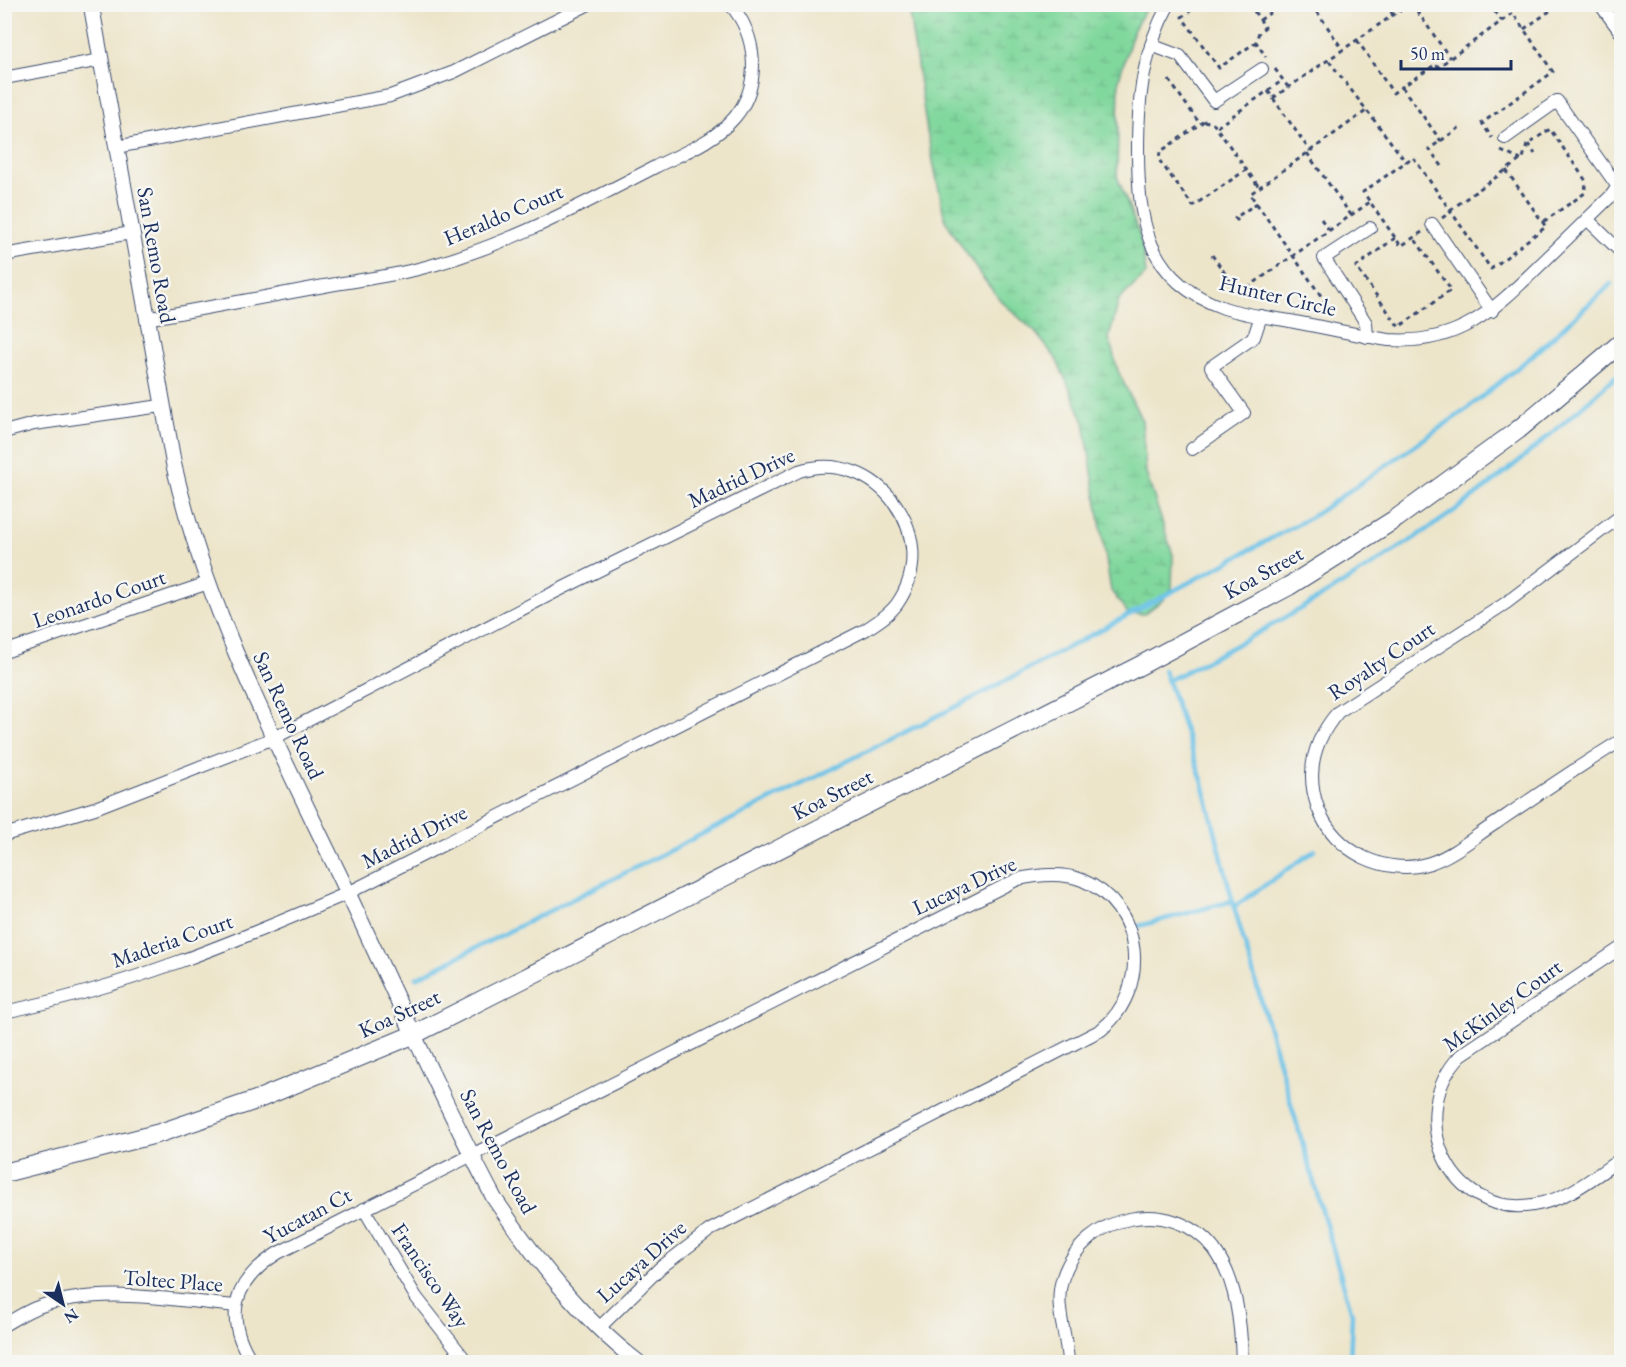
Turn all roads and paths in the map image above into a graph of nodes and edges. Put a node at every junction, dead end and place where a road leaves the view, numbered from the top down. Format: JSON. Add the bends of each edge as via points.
{"nodes":[{"id":1,"x":91,"y":4,"type":"edge"},
{"id":2,"x":589,"y":4,"type":"edge"},
{"id":3,"x":730,"y":4,"type":"edge"},
{"id":4,"x":1169,"y":4,"type":"edge"},
{"id":5,"x":1199,"y":4,"type":"edge"},
{"id":6,"x":1249,"y":4,"type":"edge"},
{"id":7,"x":1282,"y":4,"type":"edge"},
{"id":8,"x":1312,"y":4,"type":"edge"},
{"id":9,"x":1411,"y":4,"type":"edge"},
{"id":10,"x":1489,"y":4,"type":"edge"},
{"id":11,"x":1560,"y":4,"type":"edge"},
{"id":12,"x":1600,"y":4,"type":"edge"},
{"id":13,"x":1387,"y":5,"type":"edge"},
{"id":14,"x":1393,"y":15,"type":"junction"},
{"id":15,"x":1260,"y":20,"type":"junction"},
{"id":16,"x":1502,"y":21,"type":"junction"},
{"id":17,"x":1524,"y":30,"type":"junction"},
{"id":18,"x":1622,"y":34,"type":"edge"},
{"id":19,"x":1357,"y":40,"type":"junction"},
{"id":20,"x":1256,"y":42,"type":"junction"},
{"id":21,"x":1150,"y":45,"type":"junction"},
{"id":22,"x":1343,"y":50,"type":"junction"},
{"id":23,"x":1450,"y":58,"type":"junction"},
{"id":24,"x":100,"y":60,"type":"junction"},
{"id":25,"x":1328,"y":60,"type":"junction"},
{"id":26,"x":1262,"y":69,"type":"dead end"},
{"id":27,"x":4,"y":78,"type":"edge"},
{"id":28,"x":1169,"y":80,"type":"dead end"},
{"id":29,"x":1283,"y":80,"type":"junction"},
{"id":30,"x":1288,"y":87,"type":"junction"},
{"id":31,"x":1402,"y":87,"type":"junction"},
{"id":32,"x":1268,"y":91,"type":"junction"},
{"id":33,"x":1273,"y":98,"type":"junction"},
{"id":34,"x":1366,"y":111,"type":"junction"},
{"id":35,"x":1200,"y":124,"type":"junction"},
{"id":36,"x":1346,"y":126,"type":"junction"},
{"id":37,"x":1462,"y":126,"type":"dead end"},
{"id":38,"x":1216,"y":127,"type":"junction"},
{"id":39,"x":1350,"y":132,"type":"dead end"},
{"id":40,"x":1504,"y":138,"type":"dead end"},
{"id":41,"x":1441,"y":141,"type":"junction"},
{"id":42,"x":1528,"y":144,"type":"junction"},
{"id":43,"x":116,"y":147,"type":"junction"},
{"id":44,"x":1309,"y":152,"type":"junction"},
{"id":45,"x":1535,"y":154,"type":"dead end"},
{"id":46,"x":1521,"y":160,"type":"junction"},
{"id":47,"x":1406,"y":162,"type":"junction"},
{"id":48,"x":1442,"y":166,"type":"dead end"},
{"id":49,"x":1330,"y":170,"type":"dead end"},
{"id":50,"x":1506,"y":170,"type":"junction"},
{"id":51,"x":1323,"y":175,"type":"junction"},
{"id":52,"x":1620,"y":184,"type":"edge"},
{"id":53,"x":1259,"y":187,"type":"junction"},
{"id":54,"x":1370,"y":202,"type":"junction"},
{"id":55,"x":1257,"y":203,"type":"junction"},
{"id":56,"x":1450,"y":211,"type":"junction"},
{"id":57,"x":1351,"y":215,"type":"junction"},
{"id":58,"x":1321,"y":219,"type":"dead end"},
{"id":59,"x":1587,"y":219,"type":"junction"},
{"id":60,"x":1238,"y":221,"type":"dead end"},
{"id":61,"x":1543,"y":222,"type":"junction"},
{"id":62,"x":1432,"y":225,"type":"junction"},
{"id":63,"x":1370,"y":228,"type":"dead end"},
{"id":64,"x":1329,"y":230,"type":"junction"},
{"id":65,"x":131,"y":233,"type":"junction"},
{"id":66,"x":1395,"y":238,"type":"junction"},
{"id":67,"x":1414,"y":238,"type":"junction"},
{"id":68,"x":1622,"y":253,"type":"edge"},
{"id":69,"x":4,"y":255,"type":"edge"},
{"id":70,"x":1212,"y":255,"type":"dead end"},
{"id":71,"x":1293,"y":256,"type":"junction"},
{"id":72,"x":1326,"y":303,"type":"dead end"},
{"id":73,"x":1492,"y":311,"type":"junction"},
{"id":74,"x":1261,"y":316,"type":"junction"},
{"id":75,"x":146,"y":319,"type":"junction"},
{"id":76,"x":1367,"y":337,"type":"junction"},
{"id":77,"x":1622,"y":342,"type":"edge"},
{"id":78,"x":161,"y":405,"type":"junction"},
{"id":79,"x":4,"y":432,"type":"edge"},
{"id":80,"x":1192,"y":449,"type":"dead end"},
{"id":81,"x":1622,"y":515,"type":"edge"},
{"id":82,"x":207,"y":583,"type":"junction"},
{"id":83,"x":4,"y":652,"type":"edge"},
{"id":84,"x":274,"y":738,"type":"junction"},
{"id":85,"x":1622,"y":740,"type":"edge"},
{"id":86,"x":4,"y":835,"type":"edge"},
{"id":87,"x":348,"y":893,"type":"junction"},
{"id":88,"x":1622,"y":947,"type":"edge"},
{"id":89,"x":4,"y":1012,"type":"edge"},
{"id":90,"x":415,"y":1034,"type":"junction"},
{"id":91,"x":471,"y":1154,"type":"junction"},
{"id":92,"x":1622,"y":1158,"type":"edge"},
{"id":93,"x":4,"y":1173,"type":"edge"},
{"id":94,"x":364,"y":1209,"type":"junction"},
{"id":95,"x":236,"y":1306,"type":"junction"},
{"id":96,"x":4,"y":1325,"type":"edge"},
{"id":97,"x":600,"y":1327,"type":"junction"},
{"id":98,"x":252,"y":1362,"type":"edge"},
{"id":99,"x":467,"y":1362,"type":"edge"},
{"id":100,"x":638,"y":1362,"type":"edge"},
{"id":101,"x":1068,"y":1362,"type":"edge"},
{"id":102,"x":1242,"y":1362,"type":"edge"}],
"edges":[{"from":1,"to":24,"type":"street","name":"San Remo Road"},
{"from":2,"to":43,"type":"street","via":[[454,72],[390,96]]},
{"from":3,"to":75,"type":"street","name":"Heraldo Court","via":[[746,30],[753,71],[743,107],[709,140],[474,253],[413,270]]},
{"from":4,"to":21,"type":"street","name":"Hunter Circle"},
{"from":5,"to":20,"type":"path","via":[[1182,17],[1219,68]]},
{"from":6,"to":15,"type":"path"},
{"from":7,"to":15,"type":"path"},
{"from":8,"to":22,"type":"path"},
{"from":9,"to":14,"type":"path"},
{"from":9,"to":23,"type":"path"},
{"from":10,"to":16,"type":"path"},
{"from":11,"to":17,"type":"path"},
{"from":12,"to":18,"type":"street"},
{"from":13,"to":14,"type":"path"},
{"from":14,"to":19,"type":"path"},
{"from":15,"to":20,"type":"path","via":[[1265,27]]},
{"from":16,"to":17,"type":"path","via":[[1513,13]]},
{"from":16,"to":23,"type":"path"},
{"from":17,"to":46,"type":"path","via":[[1553,72],[1482,123],[1503,153]]},
{"from":19,"to":22,"type":"path"},
{"from":19,"to":31,"type":"path","via":[[1394,93]]},
{"from":20,"to":29,"type":"path"},
{"from":21,"to":26,"type":"street","via":[[1180,56],[1214,101]]},
{"from":21,"to":74,"type":"street","name":"Hunter Circle","via":[[1138,113],[1139,203],[1147,234],[1161,260],[1187,289],[1224,308]]},
{"from":22,"to":25,"type":"path"},
{"from":23,"to":31,"type":"path"},
{"from":24,"to":27,"type":"street"},
{"from":24,"to":43,"type":"street","name":"San Remo Road"},
{"from":25,"to":30,"type":"path"},
{"from":25,"to":34,"type":"path"},
{"from":28,"to":35,"type":"path"},
{"from":29,"to":30,"type":"path"},
{"from":29,"to":32,"type":"path"},
{"from":30,"to":33,"type":"path"},
{"from":31,"to":41,"type":"path"},
{"from":32,"to":33,"type":"path"},
{"from":32,"to":38,"type":"path"},
{"from":33,"to":44,"type":"path"},
{"from":34,"to":36,"type":"path"},
{"from":34,"to":47,"type":"path"},
{"from":35,"to":38,"type":"path","via":[[1204,121]]},
{"from":35,"to":53,"type":"path","via":[[1160,152],[1159,160],[1193,206],[1246,170]]},
{"from":36,"to":39,"type":"path"},
{"from":36,"to":44,"type":"path"},
{"from":37,"to":41,"type":"path"},
{"from":38,"to":53,"type":"path"},
{"from":40,"to":52,"type":"street","via":[[1557,100]]},
{"from":41,"to":48,"type":"path","via":[[1429,149]]},
{"from":42,"to":45,"type":"path"},
{"from":42,"to":46,"type":"path"},
{"from":42,"to":61,"type":"path","via":[[1550,129],[1586,182],[1585,193]]},
{"from":43,"to":65,"type":"street","name":"San Remo Road"},
{"from":44,"to":51,"type":"path"},
{"from":44,"to":53,"type":"path"},
{"from":46,"to":50,"type":"path"},
{"from":47,"to":54,"type":"path","via":[[1363,192]]},
{"from":47,"to":56,"type":"path","via":[[1413,157]]},
{"from":49,"to":51,"type":"path"},
{"from":50,"to":56,"type":"path"},
{"from":50,"to":61,"type":"path"},
{"from":51,"to":57,"type":"path"},
{"from":52,"to":59,"type":"street","name":"Hunter Circle"},
{"from":53,"to":55,"type":"path","via":[[1250,194]]},
{"from":54,"to":57,"type":"path"},
{"from":54,"to":66,"type":"path"},
{"from":55,"to":60,"type":"path","via":[[1235,218]]},
{"from":55,"to":71,"type":"path"},
{"from":56,"to":61,"type":"path","via":[[1491,269],[1546,227]]},
{"from":56,"to":62,"type":"path"},
{"from":57,"to":64,"type":"path"},
{"from":58,"to":64,"type":"path"},
{"from":59,"to":68,"type":"street"},
{"from":59,"to":73,"type":"street","name":"Hunter Circle"},
{"from":62,"to":67,"type":"path"},
{"from":62,"to":73,"type":"street"},
{"from":63,"to":76,"type":"street","via":[[1324,258],[1366,323]]},
{"from":64,"to":71,"type":"path"},
{"from":65,"to":69,"type":"street"},
{"from":65,"to":75,"type":"street","name":"San Remo Road"},
{"from":66,"to":67,"type":"path","via":[[1401,246]]},
{"from":66,"to":67,"type":"path","via":[[1356,267],[1399,327],[1451,290]]},
{"from":70,"to":71,"type":"path","via":[[1236,290],[1244,290]]},
{"from":71,"to":72,"type":"path"},
{"from":73,"to":76,"type":"street","name":"Hunter Circle","via":[[1468,326],[1428,338],[1401,341]]},
{"from":74,"to":76,"type":"street","name":"Hunter Circle"},
{"from":74,"to":80,"type":"street","via":[[1254,337],[1211,367],[1244,414]]},
{"from":75,"to":78,"type":"street","name":"San Remo Road"},
{"from":77,"to":90,"type":"main road","name":"Koa Street","via":[[1527,423],[1460,473],[1289,586]]},
{"from":78,"to":79,"type":"street"},
{"from":78,"to":82,"type":"street","name":"San Remo Road","via":[[186,521]]},
{"from":81,"to":85,"type":"street","name":"Royalty Court","via":[[1506,603],[1338,712],[1319,738],[1314,753],[1313,789],[1326,826],[1354,853],[1382,864],[1420,865],[1457,849]]},
{"from":82,"to":83,"type":"street","name":"Leonardo Court"},
{"from":82,"to":84,"type":"street","name":"San Remo Road"},
{"from":84,"to":86,"type":"street","via":[[95,808]]},
{"from":84,"to":87,"type":"street","name":"San Remo Road"},
{"from":84,"to":87,"type":"street","name":"Madrid Drive","via":[[799,471],[830,466],[860,473],[885,490],[904,518],[912,547],[910,574],[896,606],[877,623]]},
{"from":87,"to":89,"type":"street","name":"Maderia Court","via":[[158,969],[48,1003]]},
{"from":87,"to":90,"type":"street","name":"San Remo Road"},
{"from":88,"to":92,"type":"street","name":"McKinley Court","via":[[1461,1055],[1443,1080],[1434,1118],[1438,1143],[1453,1173],[1478,1195],[1503,1204],[1534,1205],[1565,1196]]},
{"from":90,"to":91,"type":"street","name":"San Remo Road"},
{"from":90,"to":93,"type":"main road","name":"Koa Street","via":[[256,1100],[160,1133]]},
{"from":91,"to":94,"type":"street","name":"Yucatan Ct"},
{"from":91,"to":97,"type":"street","name":"San Remo Road","via":[[526,1246]]},
{"from":91,"to":97,"type":"street","name":"Lucaya Drive","via":[[1018,879],[1071,877],[1100,891],[1118,910],[1133,939],[1135,969],[1119,1011],[1101,1030],[710,1230],[660,1268]]},
{"from":94,"to":95,"type":"street","name":"Yucatan Ct","via":[[265,1261],[250,1274]]},
{"from":94,"to":99,"type":"street","name":"Francisco Way","via":[[416,1297]]},
{"from":95,"to":96,"type":"street","name":"Toltec Place","via":[[160,1298],[80,1299],[42,1305]]},
{"from":95,"to":98,"type":"street","via":[[237,1328]]},
{"from":97,"to":100,"type":"street","name":"San Remo Road"},
{"from":101,"to":102,"type":"street","via":[[1060,1293],[1068,1264],[1079,1248],[1105,1227],[1140,1216],[1166,1218],[1189,1227],[1217,1254],[1233,1291]]}]}
